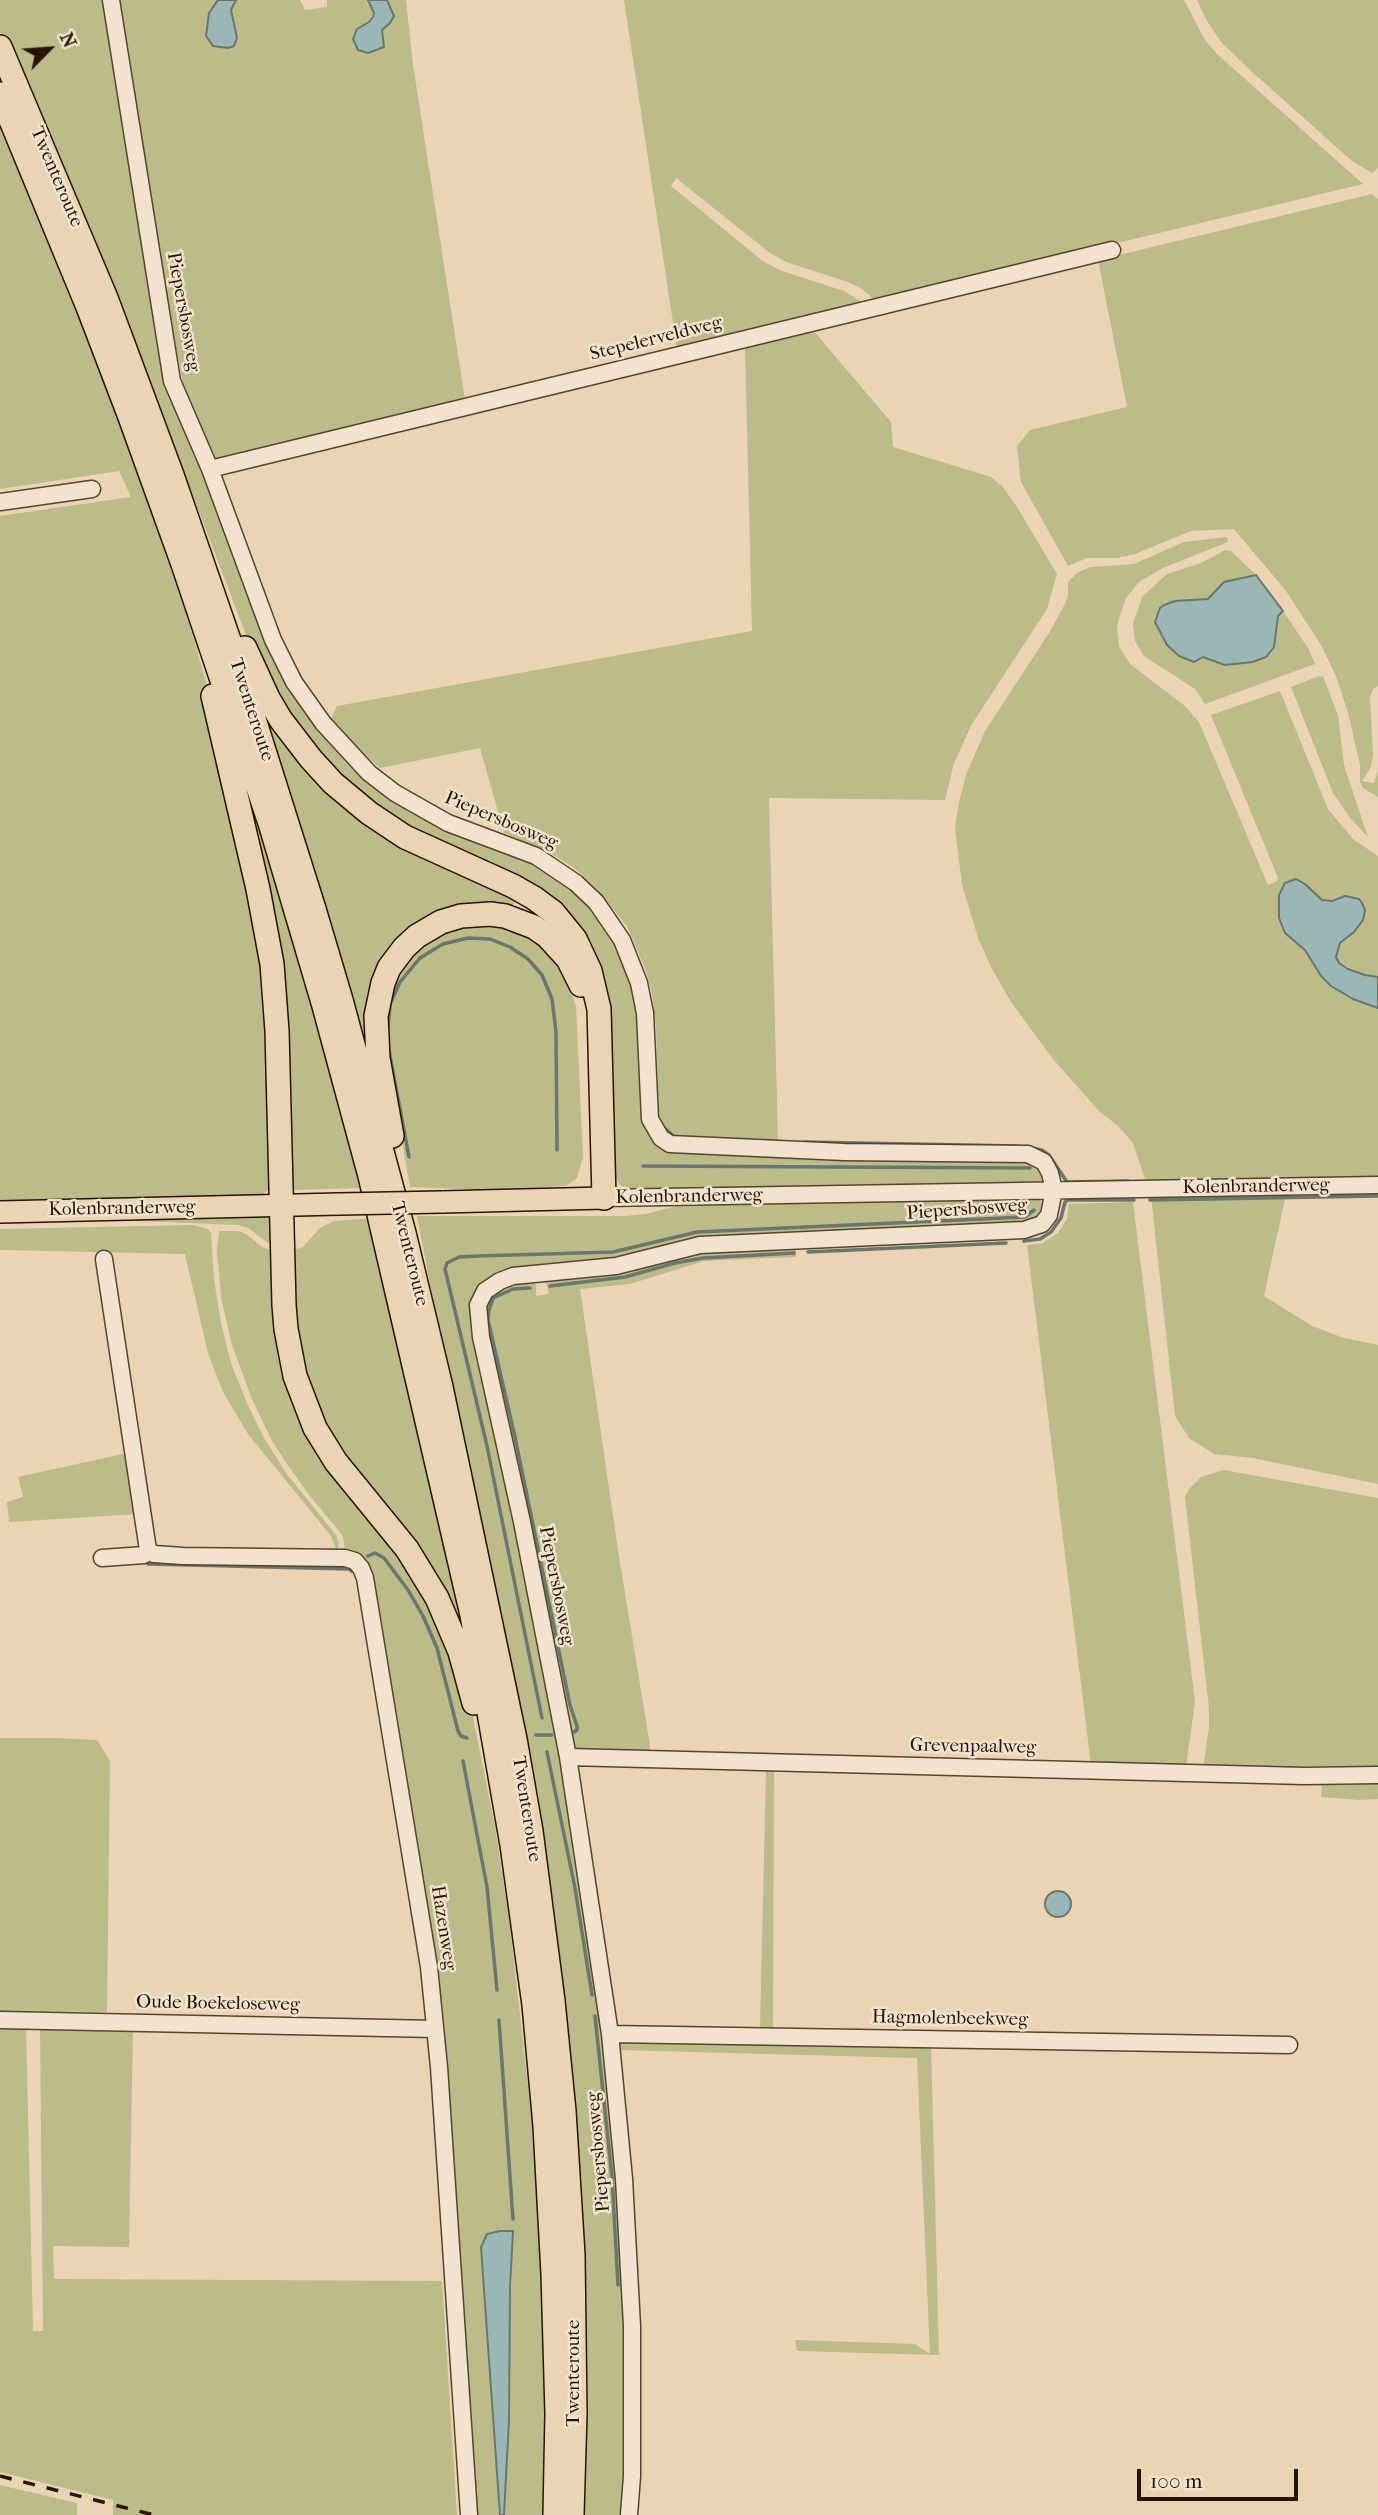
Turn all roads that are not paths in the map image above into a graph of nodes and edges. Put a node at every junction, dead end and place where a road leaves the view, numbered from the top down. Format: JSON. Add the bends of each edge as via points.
{"nodes":[{"id":1,"x":111,"y":0,"type":"edge"},
{"id":2,"x":0,"y":47,"type":"edge"},
{"id":3,"x":0,"y":94,"type":"edge"},
{"id":4,"x":1112,"y":250,"type":"dead end"},
{"id":5,"x":209,"y":469,"type":"junction"},
{"id":6,"x":172,"y":475,"type":"junction"},
{"id":7,"x":92,"y":489,"type":"dead end"},
{"id":8,"x":0,"y":502,"type":"edge"},
{"id":9,"x":183,"y":564,"type":"junction"},
{"id":10,"x":1378,"y":1185,"type":"edge"},
{"id":11,"x":1054,"y":1190,"type":"junction"},
{"id":12,"x":598,"y":1198,"type":"junction"},
{"id":13,"x":282,"y":1205,"type":"junction"},
{"id":14,"x":0,"y":1212,"type":"edge"},
{"id":15,"x":404,"y":1233,"type":"junction"},
{"id":16,"x":104,"y":1259,"type":"dead end"},
{"id":17,"x":148,"y":1550,"type":"junction"},
{"id":18,"x":102,"y":1558,"type":"dead end"},
{"id":19,"x":568,"y":1757,"type":"junction"},
{"id":20,"x":1378,"y":1775,"type":"edge"},
{"id":21,"x":512,"y":1845,"type":"junction"},
{"id":22,"x":0,"y":2020,"type":"edge"},
{"id":23,"x":435,"y":2029,"type":"junction"},
{"id":24,"x":610,"y":2034,"type":"junction"},
{"id":25,"x":1289,"y":2045,"type":"dead end"},
{"id":26,"x":469,"y":2515,"type":"edge"},
{"id":27,"x":555,"y":2515,"type":"edge"},
{"id":28,"x":572,"y":2515,"type":"edge"},
{"id":29,"x":629,"y":2515,"type":"edge"}],
"edges":[{"from":1,"to":5,"type":"street","name":"Piepersbosweg","via":[[172,381]]},
{"from":2,"to":6,"type":"highway","name":"Twenteroute","via":[[101,286]]},
{"from":3,"to":9,"type":"highway","name":"Twenteroute","via":[[93,320]]},
{"from":4,"to":5,"type":"street","name":"Stepelerveldweg"},
{"from":5,"to":11,"type":"street","name":"Piepersbosweg","via":[[294,682],[345,750],[386,787],[425,811],[557,868],[611,921],[639,984],[645,1013],[648,1110],[661,1138],[688,1147],[1028,1154],[1044,1162]]},
{"from":6,"to":12,"type":"highway","via":[[254,669],[281,720],[311,759],[332,783],[383,824],[534,898],[575,939],[590,971],[599,1009]]},
{"from":6,"to":15,"type":"highway","name":"Twenteroute","via":[[314,909]]},
{"from":7,"to":8,"type":"street"},
{"from":9,"to":13,"type":"highway","via":[[272,964]]},
{"from":9,"to":21,"type":"highway","name":"Twenteroute","via":[[270,823],[373,1189],[472,1615]]},
{"from":10,"to":11,"type":"street","name":"Kolenbranderweg"},
{"from":11,"to":12,"type":"street","name":"Kolenbranderweg"},
{"from":11,"to":19,"type":"street","name":"Piepersbosweg","via":[[1049,1215],[1042,1224],[1024,1230],[700,1245],[616,1266],[513,1276],[485,1291],[478,1304],[481,1337]]},
{"from":12,"to":13,"type":"main road","name":"Kolenbranderweg","bridge":true},
{"from":12,"to":15,"type":"highway","via":[[589,1021],[576,973],[558,947],[534,927],[505,916],[461,916],[429,928],[404,948],[389,968],[379,999],[378,1058]]},
{"from":13,"to":14,"type":"main road","name":"Kolenbranderweg"},
{"from":13,"to":21,"type":"highway","via":[[286,1329],[301,1395],[336,1462],[407,1549],[446,1617]]},
{"from":15,"to":28,"type":"highway","name":"Twenteroute","via":[[497,1647],[543,1916],[564,2111],[573,2255]]},
{"from":16,"to":17,"type":"street"},
{"from":17,"to":18,"type":"street","via":[[144,1555]]},
{"from":17,"to":23,"type":"street","name":"Hazenweg","via":[[173,1555],[345,1558],[361,1568],[429,1967]]},
{"from":19,"to":20,"type":"street","name":"Grevenpaalweg"},
{"from":19,"to":24,"type":"street","name":"Piepersbosweg"},
{"from":21,"to":27,"type":"highway","name":"Twenteroute","via":[[534,2005],[550,2199]]},
{"from":22,"to":23,"type":"street","name":"Oude Boekeloseweg"},
{"from":23,"to":26,"type":"street","name":"Hazenweg"},
{"from":24,"to":25,"type":"street","name":"Hagmolenbeekweg"},
{"from":24,"to":29,"type":"street","name":"Piepersbosweg","via":[[632,2326]]}]}
